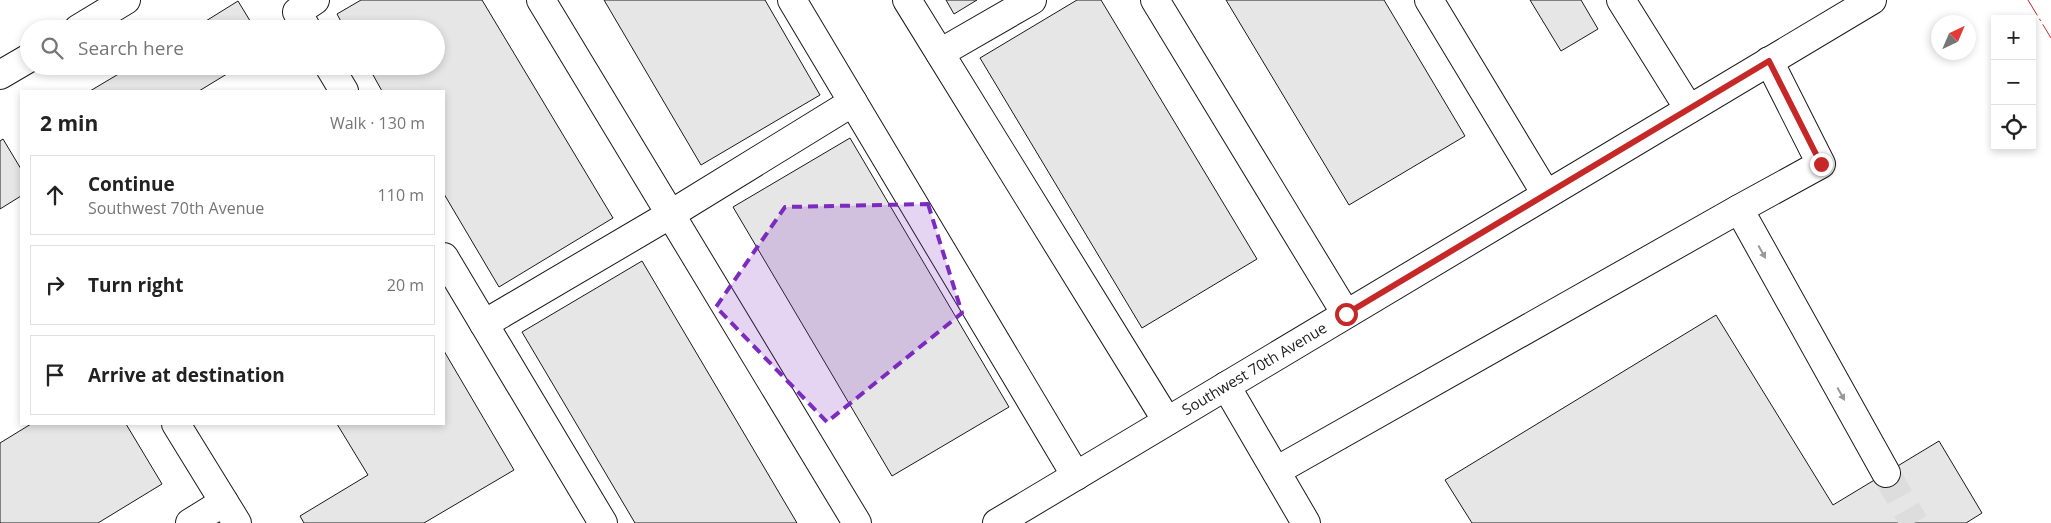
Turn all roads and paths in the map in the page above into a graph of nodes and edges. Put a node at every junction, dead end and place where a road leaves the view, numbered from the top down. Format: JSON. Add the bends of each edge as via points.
{"nodes":[{"id":1,"x":126,"y":0,"type":"edge"},
{"id":2,"x":316,"y":0,"type":"edge"},
{"id":3,"x":541,"y":0,"type":"edge"},
{"id":4,"x":792,"y":0,"type":"edge"},
{"id":5,"x":907,"y":0,"type":"edge"},
{"id":6,"x":1032,"y":0,"type":"edge"},
{"id":7,"x":1155,"y":0,"type":"edge"},
{"id":8,"x":1429,"y":0,"type":"edge"},
{"id":9,"x":1620,"y":0,"type":"edge"},
{"id":10,"x":1872,"y":0,"type":"edge"},
{"id":11,"x":93,"y":20,"type":"edge"},
{"id":12,"x":302,"y":20,"type":"edge"},
{"id":13,"x":940,"y":54,"type":"junction"},
{"id":14,"x":1769,"y":61,"type":"junction"},
{"id":15,"x":20,"y":63,"type":"edge"},
{"id":16,"x":0,"y":75,"type":"edge"},
{"id":17,"x":334,"y":75,"type":"edge"},
{"id":18,"x":343,"y":90,"type":"edge"},
{"id":19,"x":853,"y":102,"type":"junction"},
{"id":20,"x":1688,"y":109,"type":"junction"},
{"id":21,"x":1546,"y":194,"type":"junction"},
{"id":22,"x":1739,"y":209,"type":"junction"},
{"id":23,"x":670,"y":214,"type":"junction"},
{"id":24,"x":445,"y":259,"type":"edge"},
{"id":25,"x":1346,"y":314,"type":"junction"},
{"id":26,"x":484,"y":324,"type":"junction"},
{"id":27,"x":1226,"y":386,"type":"junction"},
{"id":28,"x":1167,"y":421,"type":"junction"},
{"id":29,"x":177,"y":425,"type":"edge"},
{"id":30,"x":1276,"y":471,"type":"junction"},
{"id":31,"x":1886,"y":473,"type":"tunnel mouth"},
{"id":32,"x":1076,"y":476,"type":"junction"},
{"id":33,"x":231,"y":512,"type":"edge"},
{"id":34,"x":190,"y":523,"type":"edge"},
{"id":35,"x":603,"y":523,"type":"edge"},
{"id":36,"x":857,"y":523,"type":"edge"},
{"id":37,"x":997,"y":523,"type":"edge"},
{"id":38,"x":1306,"y":523,"type":"edge"}],
"edges":[{"from":1,"to":11,"type":"street"},
{"from":2,"to":12,"type":"street","via":[[297,12]]},
{"from":3,"to":23,"type":"street"},
{"from":4,"to":19,"type":"street"},
{"from":5,"to":13,"type":"street"},
{"from":6,"to":13,"type":"street"},
{"from":7,"to":25,"type":"street"},
{"from":8,"to":21,"type":"street"},
{"from":9,"to":20,"type":"street"},
{"from":10,"to":14,"type":"street","name":"Southwest 70th Avenue"},
{"from":13,"to":28,"type":"street"},
{"from":14,"to":20,"type":"street","name":"Southwest 70th Avenue"},
{"from":14,"to":22,"type":"street","via":[[1821,164]]},
{"from":15,"to":16,"type":"street"},
{"from":17,"to":18,"type":"street"},
{"from":19,"to":23,"type":"street"},
{"from":19,"to":32,"type":"street"},
{"from":20,"to":21,"type":"street","name":"Southwest 70th Avenue"},
{"from":21,"to":25,"type":"street","name":"Southwest 70th Avenue"},
{"from":22,"to":30,"type":"street"},
{"from":22,"to":31,"type":"street","one_way":true},
{"from":23,"to":26,"type":"street"},
{"from":23,"to":36,"type":"street"},
{"from":24,"to":26,"type":"street"},
{"from":25,"to":27,"type":"street","name":"Southwest 70th Avenue"},
{"from":26,"to":35,"type":"street"},
{"from":27,"to":28,"type":"street","name":"Southwest 70th Avenue"},
{"from":27,"to":30,"type":"street"},
{"from":28,"to":32,"type":"street","name":"Southwest 70th Avenue"},
{"from":29,"to":33,"type":"street"},
{"from":30,"to":38,"type":"street"},
{"from":32,"to":37,"type":"street","name":"Southwest 70th Avenue"},
{"from":33,"to":34,"type":"street"}]}
